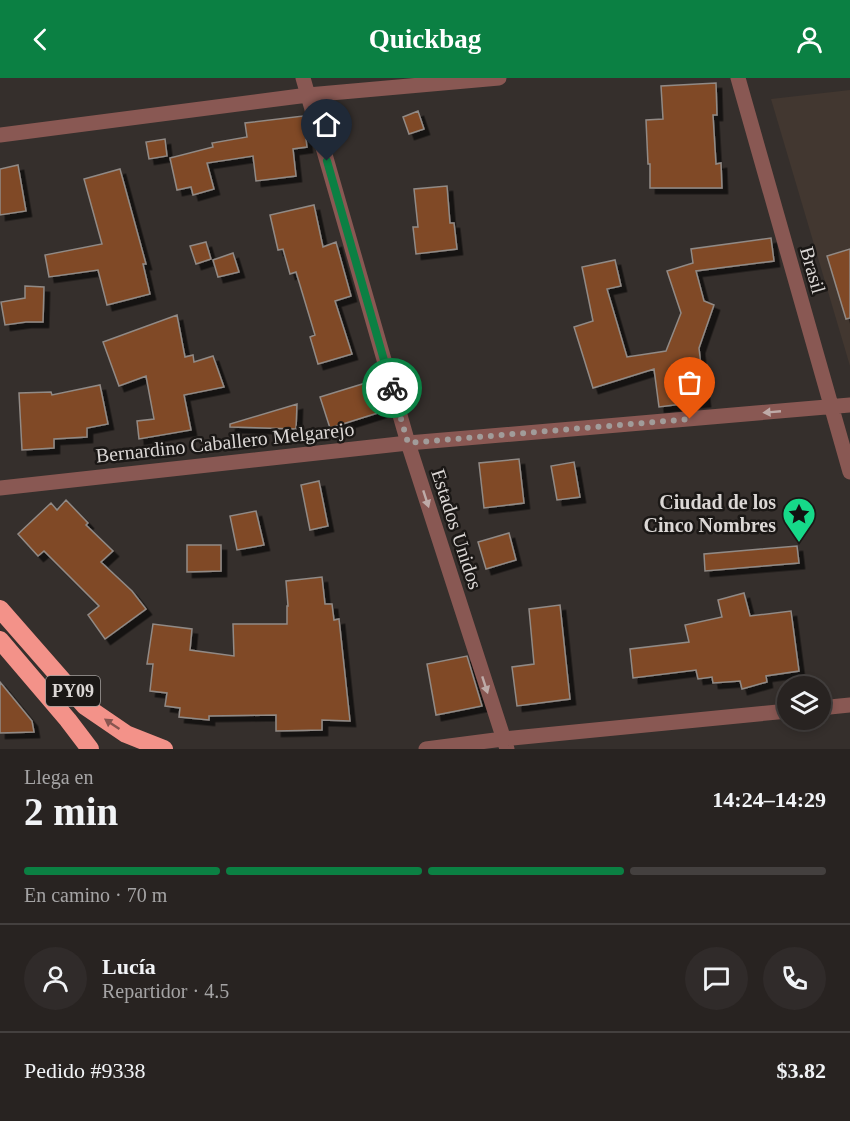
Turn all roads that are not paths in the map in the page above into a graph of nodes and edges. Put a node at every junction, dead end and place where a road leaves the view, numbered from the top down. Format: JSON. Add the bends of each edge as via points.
{"nodes":[{"id":1,"x":303,"y":78,"type":"edge"},
{"id":2,"x":499,"y":78,"type":"edge"},
{"id":3,"x":738,"y":78,"type":"edge"},
{"id":4,"x":308,"y":95,"type":"junction"},
{"id":5,"x":0,"y":135,"type":"edge"},
{"id":6,"x":850,"y":405,"type":"edge"},
{"id":7,"x":830,"y":407,"type":"junction"},
{"id":8,"x":408,"y":443,"type":"junction"},
{"id":9,"x":850,"y":472,"type":"edge"},
{"id":10,"x":0,"y":488,"type":"edge"},
{"id":11,"x":0,"y":609,"type":"edge"},
{"id":12,"x":0,"y":640,"type":"edge"},
{"id":13,"x":850,"y":705,"type":"edge"},
{"id":14,"x":831,"y":707,"type":"edge"},
{"id":15,"x":777,"y":712,"type":"edge"},
{"id":16,"x":505,"y":744,"type":"edge"},
{"id":17,"x":90,"y":749,"type":"edge"},
{"id":18,"x":165,"y":749,"type":"edge"},
{"id":19,"x":426,"y":749,"type":"edge"}],
"edges":[{"from":1,"to":4,"type":"street","name":"Estados Unidos"},
{"from":2,"to":4,"type":"street"},
{"from":3,"to":7,"type":"street","name":"Brasil"},
{"from":4,"to":5,"type":"street"},
{"from":4,"to":8,"type":"street","name":"Estados Unidos"},
{"from":6,"to":7,"type":"street","name":"Bernardino Caballero Melgarejo"},
{"from":7,"to":8,"type":"street","name":"Bernardino Caballero Melgarejo","one_way":true},
{"from":7,"to":9,"type":"street","name":"Brasil"},
{"from":8,"to":10,"type":"street","name":"Bernardino Caballero Melgarejo"},
{"from":8,"to":16,"type":"street","name":"Estados Unidos","one_way":true},
{"from":18,"to":11,"type":"highway","number":"PY09","one_way":true,"via":[[126,734],[85,706]]},
{"from":12,"to":17,"type":"highway","number":"PY09"},
{"from":13,"to":14,"type":"street"},
{"from":15,"to":16,"type":"street"},
{"from":16,"to":19,"type":"street"}]}
